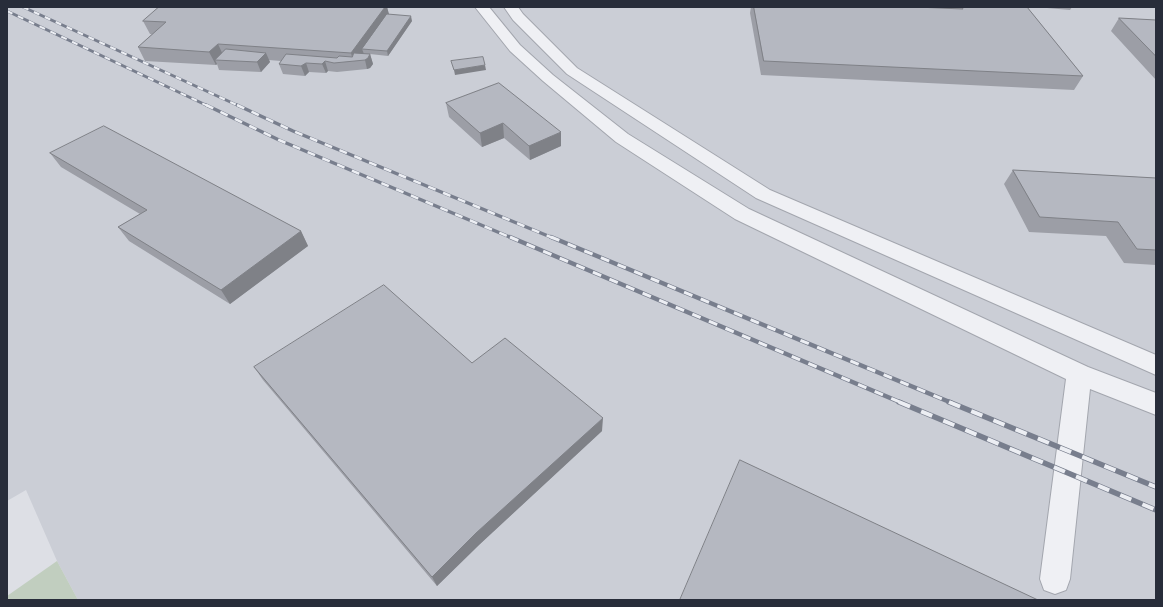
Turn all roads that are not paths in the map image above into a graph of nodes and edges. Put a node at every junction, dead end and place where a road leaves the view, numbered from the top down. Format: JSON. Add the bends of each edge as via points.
{"nodes":[{"id":1,"x":482,"y":7,"type":"edge"},
{"id":2,"x":511,"y":7,"type":"edge"},
{"id":3,"x":1156,"y":365,"type":"edge"},
{"id":4,"x":1079,"y":374,"type":"junction"},
{"id":5,"x":1156,"y":404,"type":"edge"},
{"id":6,"x":1055,"y":579,"type":"dead end"}],
"edges":[{"from":1,"to":4,"type":"street","via":[[514,48],[622,138],[742,214]]},
{"from":2,"to":3,"type":"street","via":[[572,71],[763,194]]},
{"from":4,"to":5,"type":"street"},
{"from":4,"to":6,"type":"street"}]}
